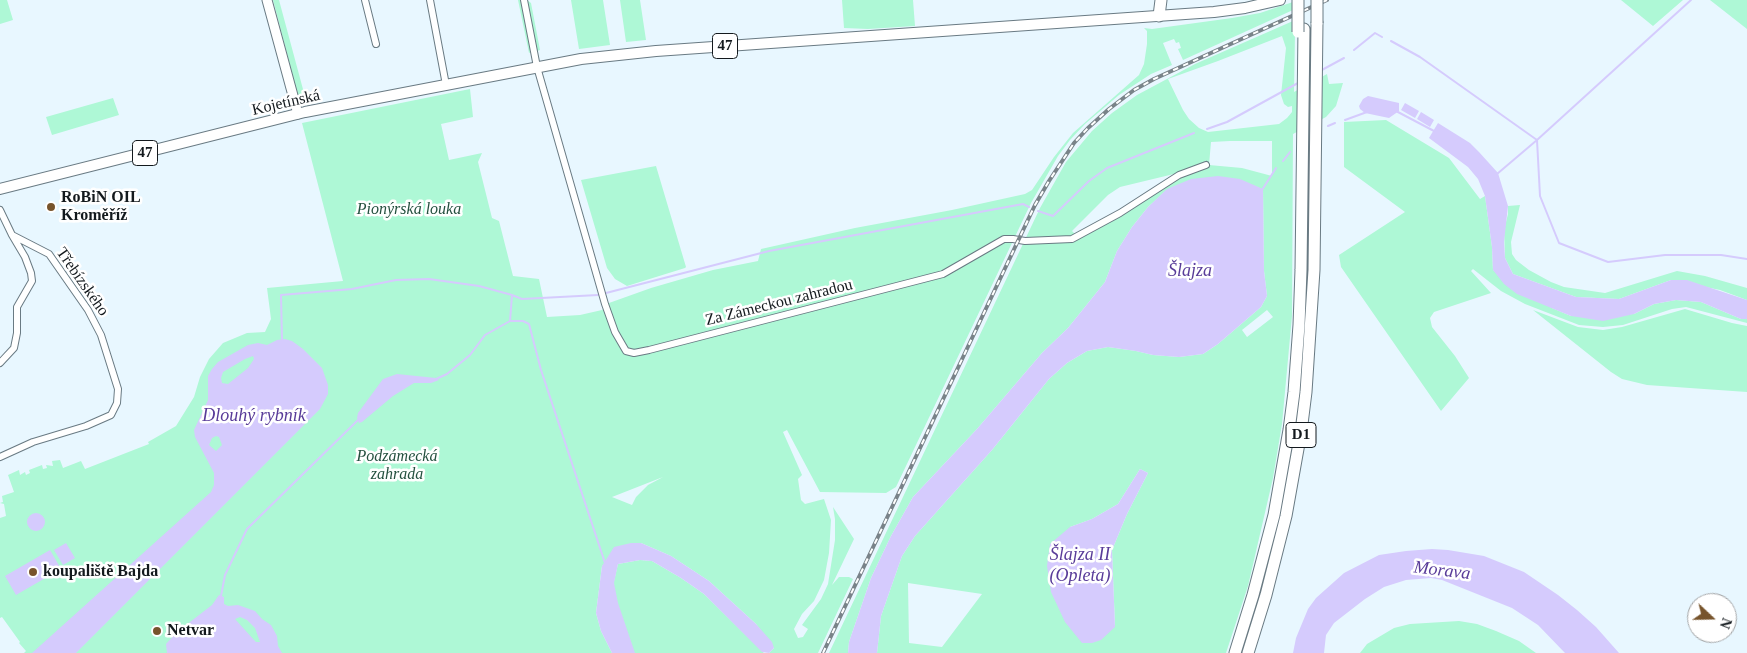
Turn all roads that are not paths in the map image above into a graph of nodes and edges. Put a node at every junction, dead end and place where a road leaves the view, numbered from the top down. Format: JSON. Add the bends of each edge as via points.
{"nodes":[{"id":1,"x":267,"y":0,"type":"edge"},
{"id":2,"x":365,"y":0,"type":"edge"},
{"id":3,"x":430,"y":0,"type":"edge"},
{"id":4,"x":524,"y":0,"type":"edge"},
{"id":5,"x":1161,"y":0,"type":"edge"},
{"id":6,"x":1280,"y":0,"type":"edge"},
{"id":7,"x":1298,"y":0,"type":"edge"},
{"id":8,"x":1304,"y":0,"type":"edge"},
{"id":9,"x":1317,"y":0,"type":"edge"},
{"id":10,"x":1323,"y":0,"type":"edge"},
{"id":11,"x":1159,"y":16,"type":"junction"},
{"id":12,"x":1320,"y":22,"type":"junction"},
{"id":13,"x":1301,"y":30,"type":"junction"},
{"id":14,"x":376,"y":44,"type":"dead end"},
{"id":15,"x":537,"y":67,"type":"junction"},
{"id":16,"x":446,"y":85,"type":"junction"},
{"id":17,"x":298,"y":114,"type":"junction"},
{"id":18,"x":1206,"y":165,"type":"dead end"},
{"id":19,"x":0,"y":189,"type":"edge"},
{"id":20,"x":0,"y":210,"type":"edge"},
{"id":21,"x":12,"y":235,"type":"junction"},
{"id":22,"x":0,"y":363,"type":"edge"},
{"id":23,"x":0,"y":456,"type":"edge"},
{"id":24,"x":1235,"y":653,"type":"edge"},
{"id":25,"x":1248,"y":653,"type":"edge"}],
"edges":[{"from":1,"to":17,"type":"main road"},
{"from":2,"to":14,"type":"street"},
{"from":3,"to":16,"type":"street"},
{"from":4,"to":15,"type":"street"},
{"from":5,"to":11,"type":"highway"},
{"from":6,"to":11,"type":"main road","number":"47","via":[[1230,11]]},
{"from":7,"to":13,"type":"highway","bridge":true},
{"from":8,"to":13,"type":"highway","number":"D1"},
{"from":9,"to":12,"type":"highway","bridge":true},
{"from":10,"to":12,"type":"highway"},
{"from":11,"to":15,"type":"main road","name":"Kojetínská","number":"47","via":[[666,50]]},
{"from":12,"to":25,"type":"highway","number":"D1","via":[[1312,324],[1301,432],[1288,508]]},
{"from":13,"to":24,"type":"highway","number":"D1","via":[[1299,325],[1294,392],[1274,515],[1254,595]]},
{"from":15,"to":16,"type":"main road","name":"Kojetínská","number":"47"},
{"from":15,"to":18,"type":"street","name":"Za Zámeckou zahradou","via":[[605,304],[626,351],[634,353],[943,274],[1004,239],[1072,239],[1179,175]]},
{"from":16,"to":17,"type":"main road","name":"Kojetínská","number":"47"},
{"from":17,"to":19,"type":"main road","name":"Kojetínská","number":"47"},
{"from":20,"to":21,"type":"street"},
{"from":21,"to":22,"type":"street","via":[[32,273],[32,281],[17,307],[18,333],[14,348]]},
{"from":21,"to":23,"type":"street","name":"Třebízského","via":[[49,254],[88,310],[101,335],[118,389],[117,403],[111,415]]}]}
